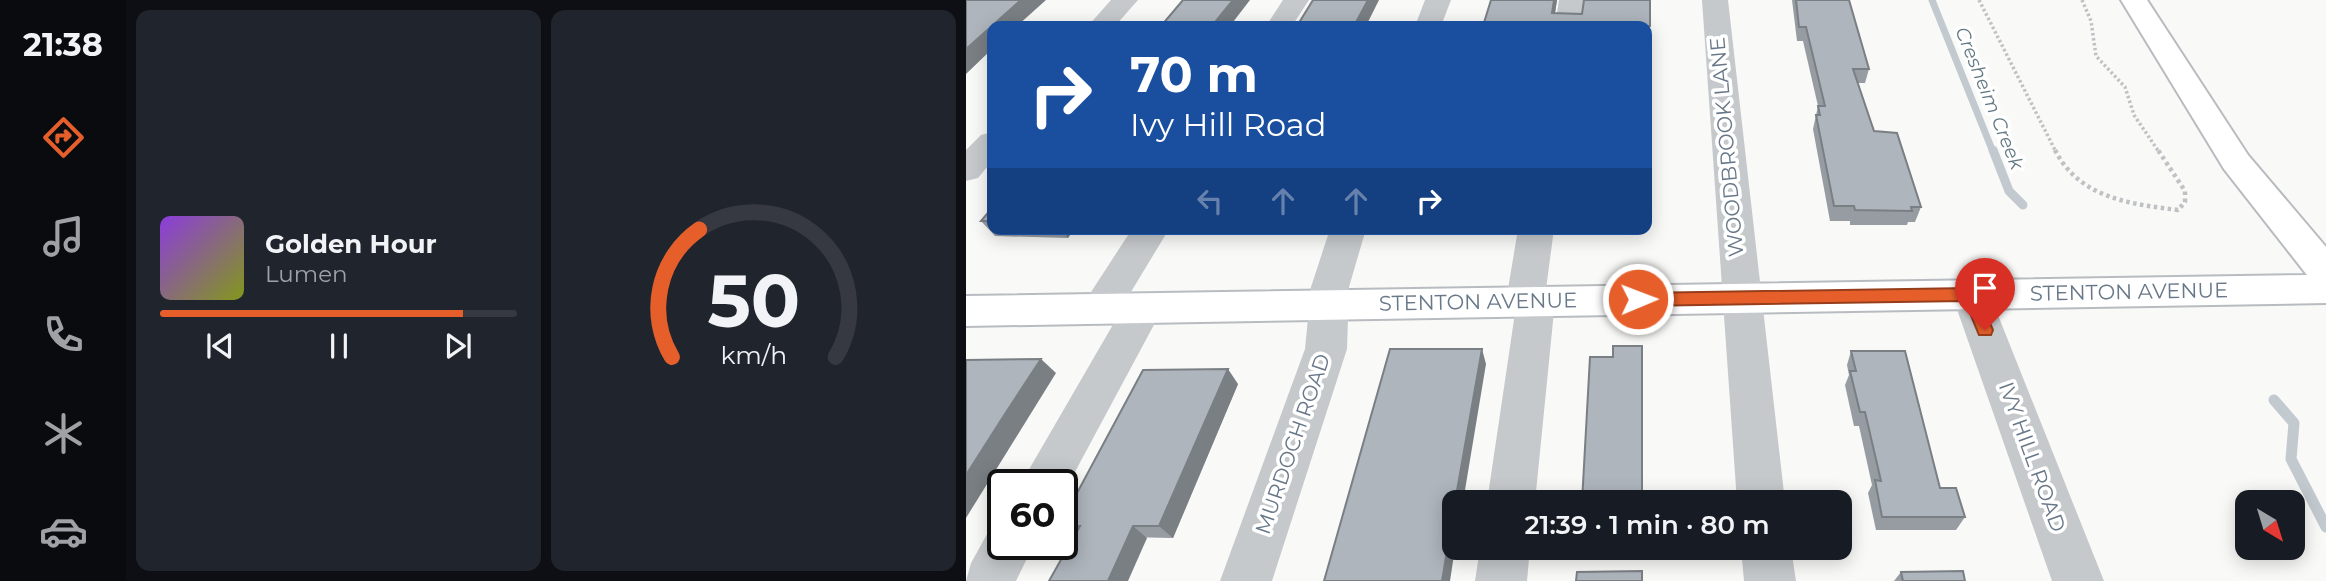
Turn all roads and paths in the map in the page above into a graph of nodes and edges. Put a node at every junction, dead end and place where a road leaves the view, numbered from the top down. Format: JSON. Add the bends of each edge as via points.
{"nodes":[{"id":1,"x":1125,"y":0,"type":"edge"},
{"id":2,"x":1296,"y":0,"type":"edge"},
{"id":3,"x":1438,"y":0,"type":"edge"},
{"id":4,"x":1573,"y":0,"type":"edge"},
{"id":5,"x":1715,"y":0,"type":"edge"},
{"id":6,"x":1979,"y":0,"type":"edge"},
{"id":7,"x":2082,"y":0,"type":"edge"},
{"id":8,"x":2134,"y":0,"type":"edge"},
{"id":9,"x":1106,"y":21,"type":"edge"},
{"id":10,"x":1282,"y":21,"type":"edge"},
{"id":11,"x":1430,"y":21,"type":"edge"},
{"id":12,"x":1569,"y":21,"type":"edge"},
{"id":13,"x":2267,"y":202,"type":"junction"},
{"id":14,"x":2326,"y":234,"type":"edge"},
{"id":15,"x":1146,"y":235,"type":"edge"},
{"id":16,"x":1346,"y":235,"type":"edge"},
{"id":17,"x":1536,"y":235,"type":"edge"},
{"id":18,"x":2326,"y":272,"type":"edge"},
{"id":19,"x":2326,"y":289,"type":"edge"},
{"id":20,"x":1970,"y":295,"type":"junction"},
{"id":21,"x":1740,"y":298,"type":"junction"},
{"id":22,"x":1530,"y":301,"type":"junction"},
{"id":23,"x":1330,"y":305,"type":"junction"},
{"id":24,"x":1143,"y":308,"type":"junction"},
{"id":25,"x":1101,"y":309,"type":"junction"},
{"id":26,"x":966,"y":311,"type":"edge"},
{"id":27,"x":1052,"y":469,"type":"edge"},
{"id":28,"x":1512,"y":490,"type":"edge"},
{"id":29,"x":1760,"y":490,"type":"edge"},
{"id":30,"x":1000,"y":560,"type":"edge"},
{"id":31,"x":1504,"y":560,"type":"edge"},
{"id":32,"x":1767,"y":560,"type":"edge"},
{"id":33,"x":989,"y":581,"type":"edge"},
{"id":34,"x":1246,"y":581,"type":"edge"},
{"id":35,"x":1501,"y":581,"type":"edge"},
{"id":36,"x":1770,"y":581,"type":"edge"},
{"id":37,"x":2078,"y":581,"type":"edge"}],
"edges":[{"from":1,"to":9,"type":"street"},
{"from":2,"to":10,"type":"street"},
{"from":3,"to":11,"type":"street"},
{"from":4,"to":12,"type":"street"},
{"from":5,"to":21,"type":"street","name":"WOODBROOK LANE"},
{"from":6,"to":7,"type":"path","via":[[2064,168],[2123,203],[2178,210],[2185,202],[2185,191],[2134,115],[2125,87],[2096,56],[2091,13]]},
{"from":8,"to":13,"type":"main road","via":[[2194,98]]},
{"from":13,"to":14,"type":"main road"},
{"from":13,"to":18,"type":"main road"},
{"from":15,"to":25,"type":"street"},
{"from":16,"to":23,"type":"street","name":"MURDOCH ROAD","via":[[1334,266]]},
{"from":17,"to":22,"type":"street"},
{"from":19,"to":20,"type":"main road","name":"STENTON AVENUE"},
{"from":20,"to":21,"type":"main road","name":"STENTON AVENUE"},
{"from":20,"to":37,"type":"street","name":"IVY HILL ROAD"},
{"from":21,"to":22,"type":"main road","name":"STENTON AVENUE"},
{"from":21,"to":29,"type":"street","name":"WOODBROOK LANE"},
{"from":22,"to":23,"type":"main road","name":"STENTON AVENUE"},
{"from":22,"to":28,"type":"street"},
{"from":23,"to":24,"type":"main road","name":"STENTON AVENUE"},
{"from":23,"to":34,"type":"street","name":"MURDOCH ROAD","via":[[1326,349]]},
{"from":24,"to":25,"type":"main road","name":"STENTON AVENUE"},
{"from":24,"to":27,"type":"street"},
{"from":25,"to":26,"type":"main road","name":"STENTON AVENUE"},
{"from":30,"to":33,"type":"street"},
{"from":31,"to":35,"type":"street"},
{"from":32,"to":36,"type":"street"}]}
